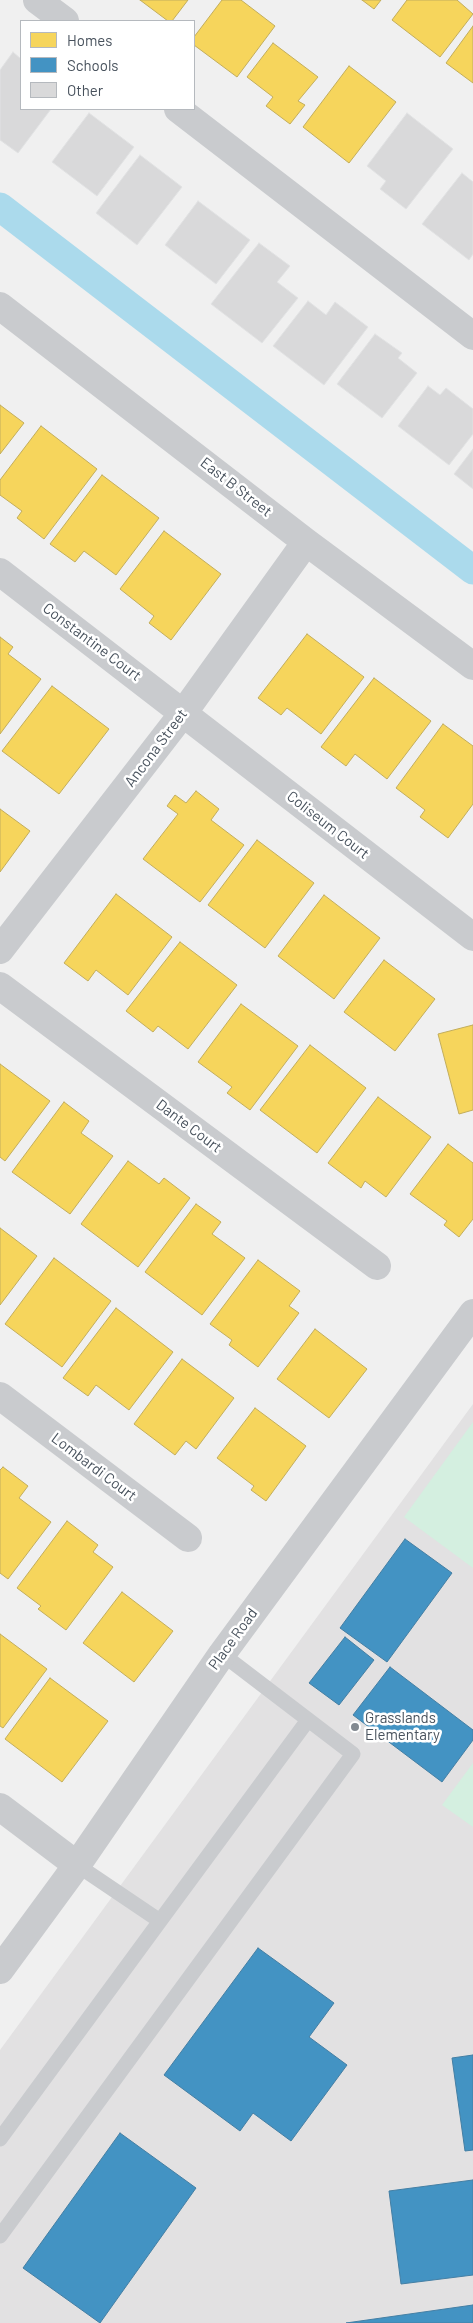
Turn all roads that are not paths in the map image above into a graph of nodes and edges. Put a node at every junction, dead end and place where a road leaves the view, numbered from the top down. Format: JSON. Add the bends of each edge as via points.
{"nodes":[{"id":1,"x":37,"y":0,"type":"edge"},
{"id":2,"x":64,"y":20,"type":"edge"},
{"id":3,"x":179,"y":110,"type":"edge"},
{"id":4,"x":0,"y":306,"type":"edge"},
{"id":5,"x":473,"y":336,"type":"edge"},
{"id":6,"x":306,"y":542,"type":"junction"},
{"id":7,"x":0,"y":572,"type":"edge"},
{"id":8,"x":473,"y":666,"type":"edge"},
{"id":9,"x":184,"y":712,"type":"junction"},
{"id":10,"x":473,"y":937,"type":"edge"},
{"id":11,"x":0,"y":950,"type":"edge"},
{"id":12,"x":0,"y":986,"type":"edge"},
{"id":13,"x":377,"y":1266,"type":"dead end"},
{"id":14,"x":473,"y":1313,"type":"edge"},
{"id":15,"x":0,"y":1396,"type":"edge"},
{"id":16,"x":188,"y":1538,"type":"dead end"},
{"id":17,"x":222,"y":1654,"type":"junction"},
{"id":18,"x":308,"y":1720,"type":"junction"},
{"id":19,"x":0,"y":1807,"type":"edge"},
{"id":20,"x":77,"y":1865,"type":"junction"},
{"id":21,"x":160,"y":1921,"type":"junction"},
{"id":22,"x":0,"y":1970,"type":"edge"},
{"id":23,"x":0,"y":2140,"type":"edge"},
{"id":24,"x":0,"y":2236,"type":"edge"}],
"edges":[{"from":1,"to":2,"type":"street"},
{"from":3,"to":5,"type":"street"},
{"from":4,"to":6,"type":"street","name":"East B Street"},
{"from":6,"to":8,"type":"street","name":"East B Street"},
{"from":6,"to":9,"type":"street","name":"Ancona Street"},
{"from":7,"to":9,"type":"street","name":"Constantine Court"},
{"from":9,"to":10,"type":"street","name":"Coliseum Court"},
{"from":9,"to":11,"type":"street","name":"Ancona Street"},
{"from":12,"to":13,"type":"street","name":"Dante Court"},
{"from":14,"to":17,"type":"street","name":"Place Road"},
{"from":15,"to":16,"type":"street","name":"Lombardi Court"},
{"from":17,"to":18,"type":"lane"},
{"from":17,"to":20,"type":"street","name":"Place Road"},
{"from":18,"to":21,"type":"lane"},
{"from":18,"to":24,"type":"lane","via":[[353,1754]]},
{"from":19,"to":20,"type":"street"},
{"from":20,"to":21,"type":"lane"},
{"from":20,"to":22,"type":"street","name":"Place Road"},
{"from":21,"to":23,"type":"lane"}]}
